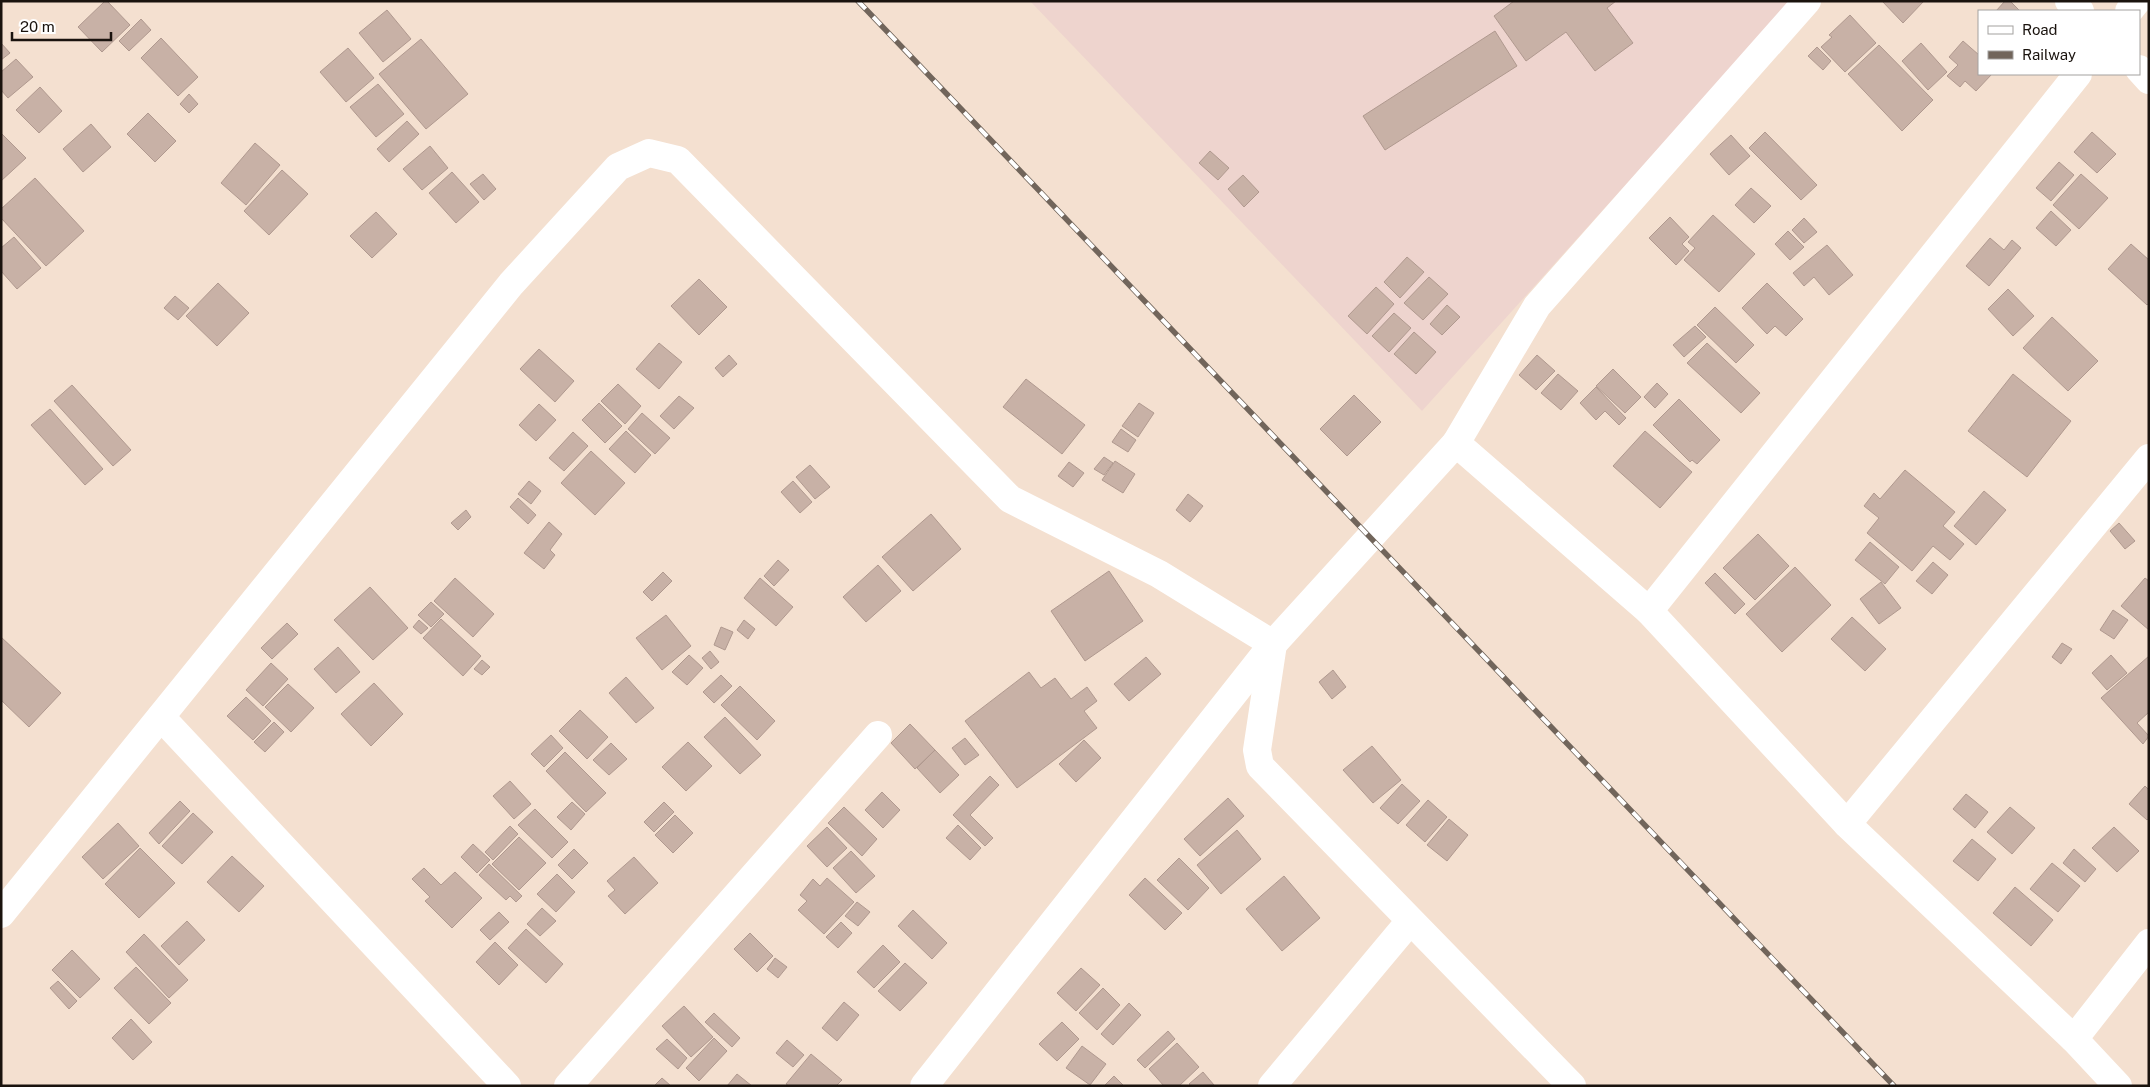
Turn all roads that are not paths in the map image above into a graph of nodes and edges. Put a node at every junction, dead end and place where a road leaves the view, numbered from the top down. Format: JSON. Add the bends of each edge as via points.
{"nodes":[{"id":1,"x":1807,"y":1,"type":"edge"},
{"id":2,"x":2069,"y":1,"type":"edge"},
{"id":3,"x":2079,"y":10,"type":"edge"},
{"id":4,"x":2140,"y":70,"type":"edge"},
{"id":5,"x":2077,"y":75,"type":"edge"},
{"id":6,"x":2149,"y":80,"type":"edge"},
{"id":7,"x":1456,"y":443,"type":"junction"},
{"id":8,"x":2149,"y":458,"type":"edge"},
{"id":9,"x":1649,"y":611,"type":"junction"},
{"id":10,"x":1273,"y":644,"type":"junction"},
{"id":11,"x":161,"y":717,"type":"junction"},
{"id":12,"x":878,"y":735,"type":"dead end"},
{"id":13,"x":1847,"y":824,"type":"junction"},
{"id":14,"x":1,"y":914,"type":"edge"},
{"id":15,"x":1410,"y":921,"type":"junction"},
{"id":16,"x":2149,"y":943,"type":"edge"},
{"id":17,"x":2074,"y":1039,"type":"junction"},
{"id":18,"x":1546,"y":1060,"type":"junction"},
{"id":19,"x":507,"y":1086,"type":"edge"},
{"id":20,"x":568,"y":1086,"type":"edge"},
{"id":21,"x":924,"y":1086,"type":"edge"},
{"id":22,"x":1272,"y":1086,"type":"edge"},
{"id":23,"x":1540,"y":1086,"type":"edge"},
{"id":24,"x":1572,"y":1086,"type":"edge"},
{"id":25,"x":2118,"y":1086,"type":"edge"}],
"edges":[{"from":1,"to":7,"type":"street","via":[[1537,306]]},
{"from":2,"to":3,"type":"street"},
{"from":4,"to":6,"type":"street"},
{"from":5,"to":9,"type":"street"},
{"from":7,"to":9,"type":"street"},
{"from":7,"to":10,"type":"street"},
{"from":8,"to":13,"type":"street"},
{"from":9,"to":13,"type":"street"},
{"from":10,"to":11,"type":"street","via":[[1160,574],[1010,498],[678,160],[649,153],[618,167],[511,284]]},
{"from":10,"to":15,"type":"street","via":[[1257,750],[1260,766]]},
{"from":10,"to":21,"type":"street"},
{"from":11,"to":14,"type":"street"},
{"from":11,"to":19,"type":"street"},
{"from":12,"to":20,"type":"street"},
{"from":13,"to":17,"type":"street"},
{"from":15,"to":18,"type":"street"},
{"from":15,"to":22,"type":"street"},
{"from":16,"to":17,"type":"street"},
{"from":17,"to":25,"type":"street"},
{"from":18,"to":23,"type":"street"},
{"from":18,"to":24,"type":"street"}]}
